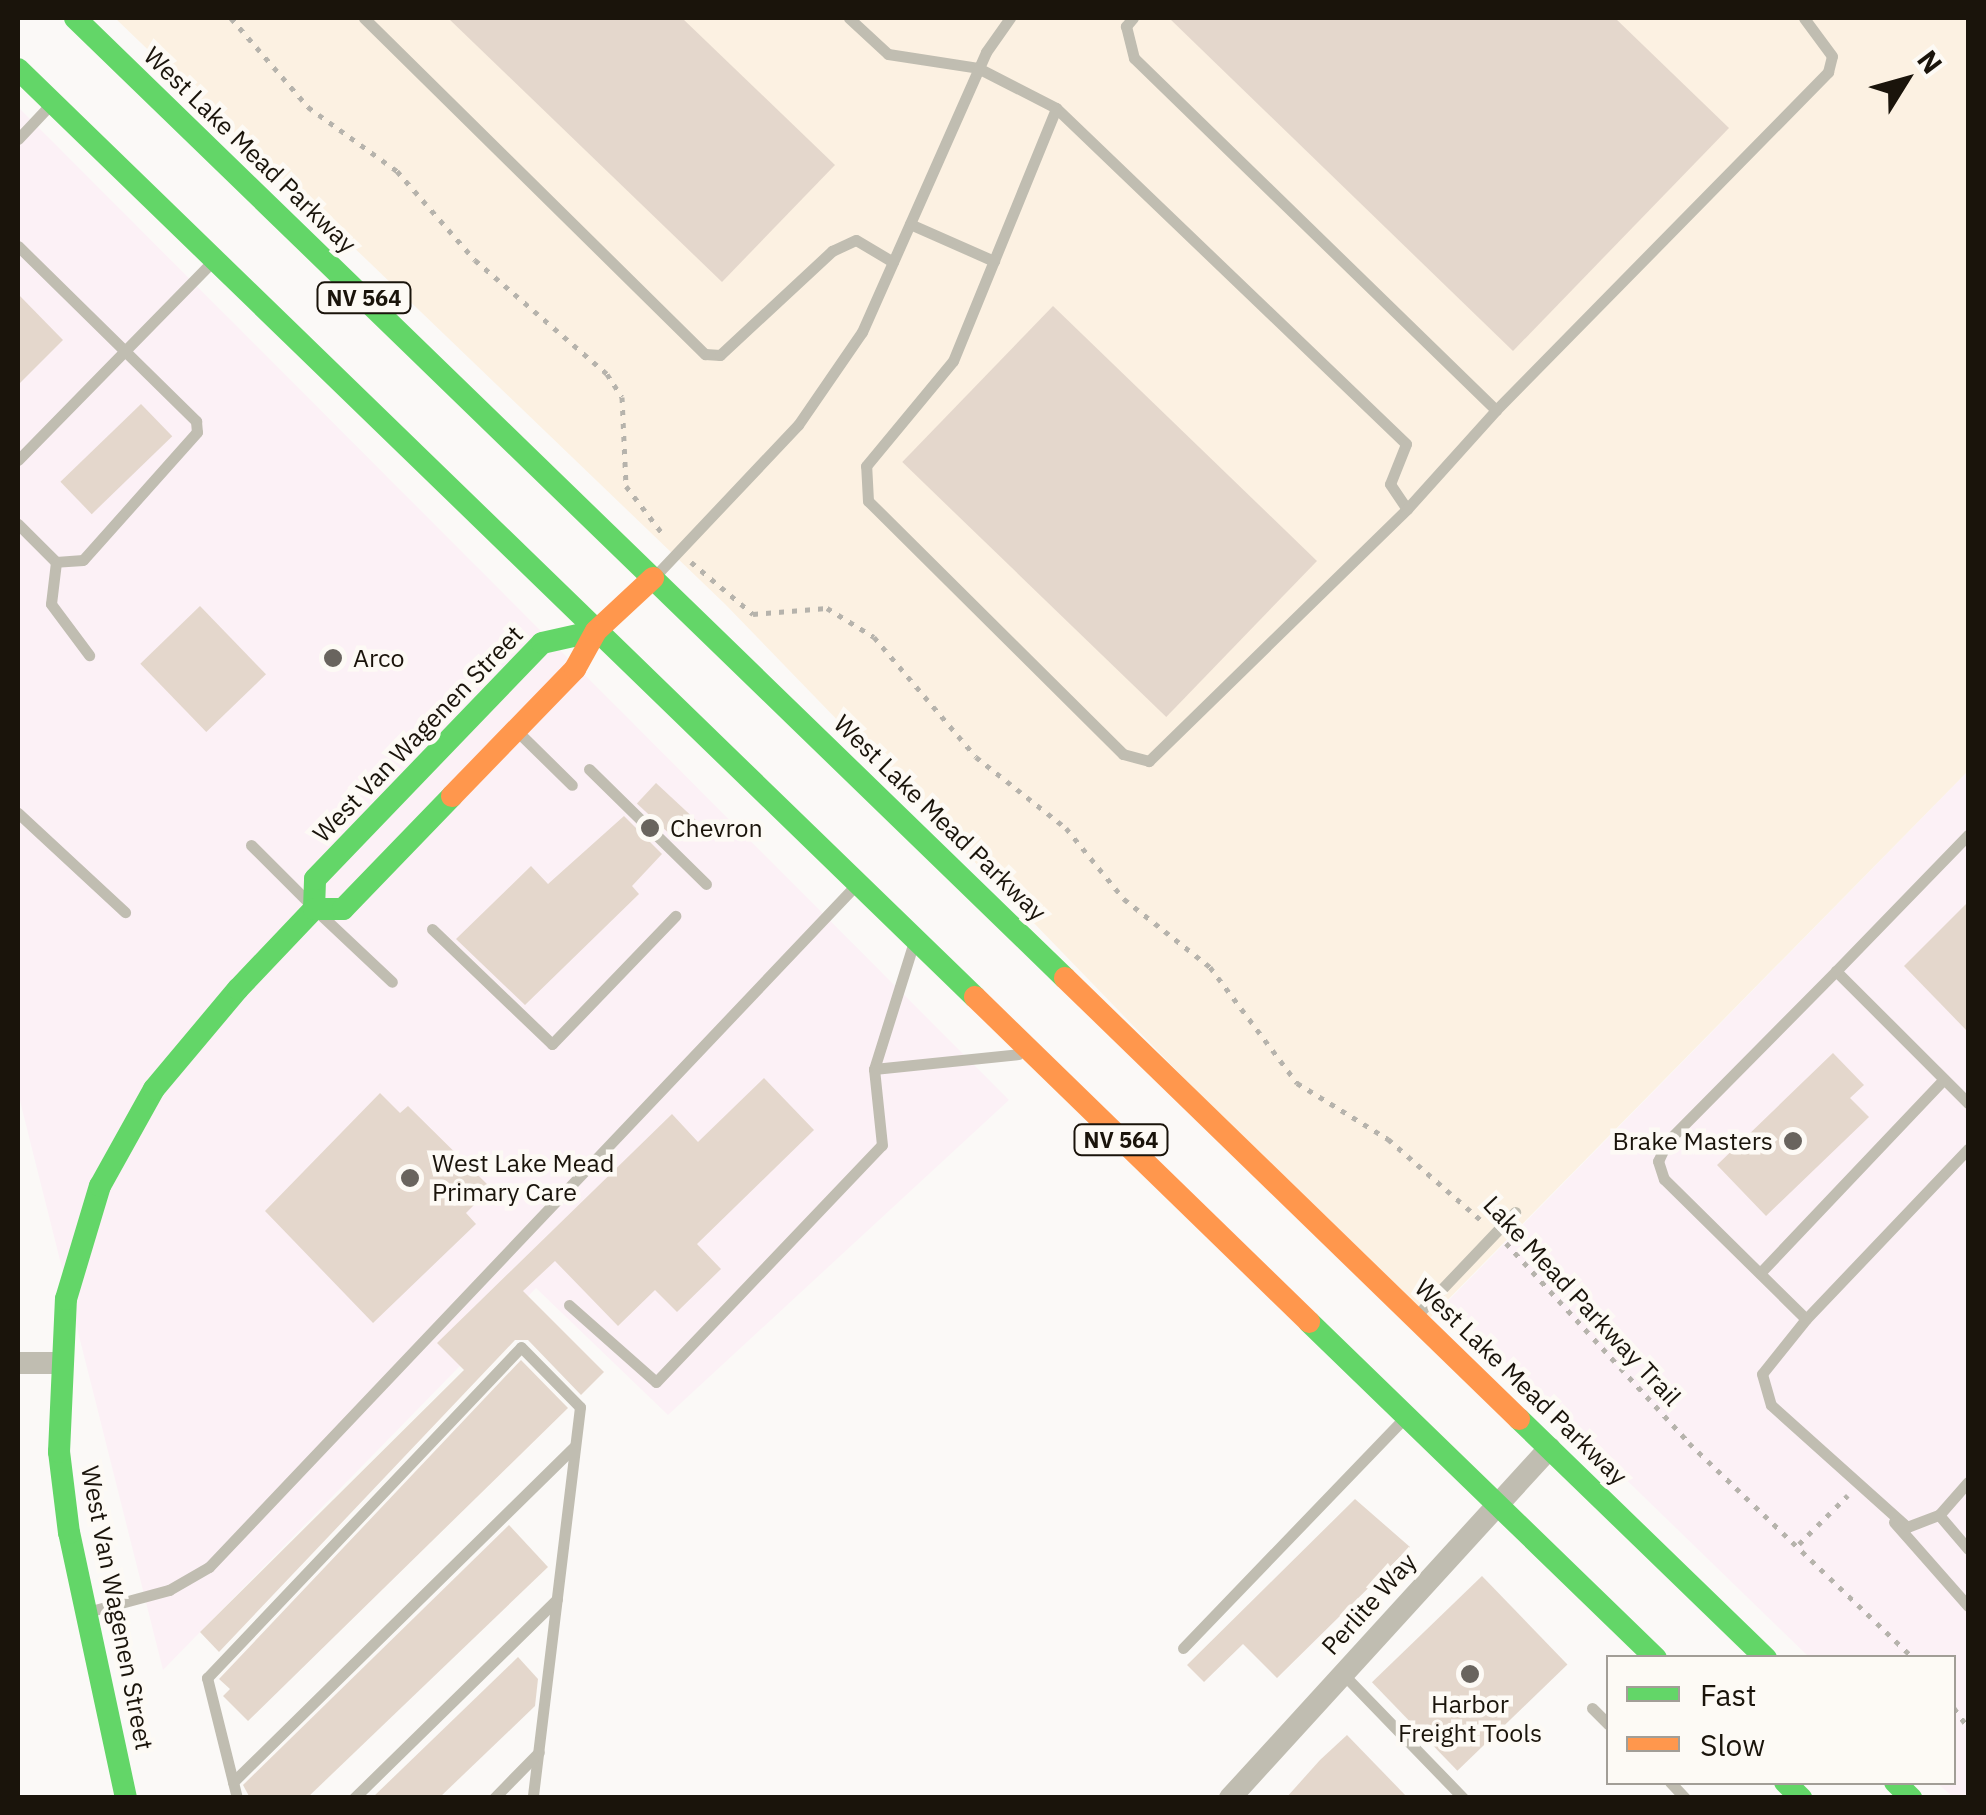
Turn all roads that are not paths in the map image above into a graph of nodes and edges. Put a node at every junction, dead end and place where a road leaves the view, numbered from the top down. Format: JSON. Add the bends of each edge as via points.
{"nodes":[{"id":1,"x":75,"y":18,"type":"edge"},
{"id":2,"x":364,"y":18,"type":"edge"},
{"id":3,"x":849,"y":18,"type":"edge"},
{"id":4,"x":1010,"y":18,"type":"edge"},
{"id":5,"x":1133,"y":18,"type":"edge"},
{"id":6,"x":1804,"y":18,"type":"edge"},
{"id":7,"x":18,"y":68,"type":"edge"},
{"id":8,"x":978,"y":68,"type":"junction"},
{"id":9,"x":52,"y":102,"type":"junction"},
{"id":10,"x":1056,"y":108,"type":"junction"},
{"id":11,"x":18,"y":139,"type":"edge"},
{"id":12,"x":910,"y":224,"type":"junction"},
{"id":13,"x":18,"y":246,"type":"edge"},
{"id":14,"x":214,"y":260,"type":"junction"},
{"id":15,"x":994,"y":261,"type":"junction"},
{"id":16,"x":893,"y":262,"type":"junction"},
{"id":17,"x":124,"y":349,"type":"junction"},
{"id":18,"x":1496,"y":410,"type":"junction"},
{"id":19,"x":18,"y":460,"type":"edge"},
{"id":20,"x":1406,"y":508,"type":"junction"},
{"id":21,"x":18,"y":524,"type":"edge"},
{"id":22,"x":56,"y":562,"type":"junction"},
{"id":23,"x":653,"y":578,"type":"junction"},
{"id":24,"x":596,"y":631,"type":"junction"},
{"id":25,"x":89,"y":655,"type":"dead end"},
{"id":26,"x":516,"y":730,"type":"junction"},
{"id":27,"x":588,"y":769,"type":"dead end"},
{"id":28,"x":572,"y":784,"type":"dead end"},
{"id":29,"x":18,"y":813,"type":"edge"},
{"id":30,"x":1968,"y":835,"type":"edge"},
{"id":31,"x":251,"y":845,"type":"dead end"},
{"id":32,"x":706,"y":884,"type":"dead end"},
{"id":33,"x":857,"y":884,"type":"junction"},
{"id":34,"x":314,"y":909,"type":"junction"},
{"id":35,"x":125,"y":912,"type":"dead end"},
{"id":36,"x":675,"y":916,"type":"dead end"},
{"id":37,"x":432,"y":928,"type":"dead end"},
{"id":38,"x":915,"y":940,"type":"junction"},
{"id":39,"x":1836,"y":971,"type":"junction"},
{"id":40,"x":392,"y":982,"type":"dead end"},
{"id":41,"x":1031,"y":1052,"type":"junction"},
{"id":42,"x":874,"y":1069,"type":"junction"},
{"id":43,"x":1944,"y":1079,"type":"junction"},
{"id":44,"x":1968,"y":1103,"type":"edge"},
{"id":45,"x":1968,"y":1149,"type":"edge"},
{"id":46,"x":1514,"y":1212,"type":"dead end"},
{"id":47,"x":1760,"y":1274,"type":"junction"},
{"id":48,"x":569,"y":1305,"type":"dead end"},
{"id":49,"x":1415,"y":1317,"type":"junction"},
{"id":50,"x":1806,"y":1319,"type":"junction"},
{"id":51,"x":18,"y":1363,"type":"edge"},
{"id":52,"x":59,"y":1363,"type":"junction"},
{"id":53,"x":1406,"y":1416,"type":"junction"},
{"id":54,"x":575,"y":1446,"type":"junction"},
{"id":55,"x":1550,"y":1448,"type":"junction"},
{"id":56,"x":1968,"y":1482,"type":"edge"},
{"id":57,"x":1497,"y":1504,"type":"junction"},
{"id":58,"x":1938,"y":1515,"type":"junction"},
{"id":59,"x":1891,"y":1519,"type":"junction"},
{"id":60,"x":1968,"y":1549,"type":"edge"},
{"id":61,"x":557,"y":1599,"type":"junction"},
{"id":62,"x":1968,"y":1606,"type":"edge"},
{"id":63,"x":86,"y":1612,"type":"junction"},
{"id":64,"x":1183,"y":1648,"type":"dead end"},
{"id":65,"x":1653,"y":1655,"type":"edge"},
{"id":66,"x":1763,"y":1655,"type":"edge"},
{"id":67,"x":1343,"y":1674,"type":"junction"},
{"id":68,"x":1592,"y":1708,"type":"dead end"},
{"id":69,"x":1606,"y":1722,"type":"edge"},
{"id":70,"x":539,"y":1752,"type":"junction"},
{"id":71,"x":233,"y":1782,"type":"junction"},
{"id":72,"x":126,"y":1798,"type":"edge"},
{"id":73,"x":237,"y":1798,"type":"edge"},
{"id":74,"x":354,"y":1798,"type":"edge"},
{"id":75,"x":494,"y":1798,"type":"edge"},
{"id":76,"x":534,"y":1798,"type":"edge"},
{"id":77,"x":1230,"y":1798,"type":"edge"},
{"id":78,"x":1463,"y":1798,"type":"edge"}],
"edges":[{"from":1,"to":23,"type":"main road","name":"West Lake Mead Parkway","number":"NV 564"},
{"from":2,"to":16,"type":"lane","via":[[704,354],[720,355],[832,251],[856,240]]},
{"from":3,"to":8,"type":"lane","via":[[888,54]]},
{"from":4,"to":8,"type":"lane"},
{"from":5,"to":18,"type":"lane","via":[[1126,26],[1134,58]]},
{"from":6,"to":18,"type":"lane","via":[[1832,56],[1828,72]]},
{"from":7,"to":9,"type":"main road","number":"NV 564"},
{"from":8,"to":10,"type":"lane"},
{"from":8,"to":12,"type":"lane"},
{"from":9,"to":11,"type":"lane"},
{"from":9,"to":14,"type":"main road","number":"NV 564"},
{"from":10,"to":15,"type":"lane"},
{"from":10,"to":20,"type":"lane","via":[[1406,444],[1390,484]]},
{"from":12,"to":15,"type":"lane"},
{"from":12,"to":16,"type":"lane"},
{"from":13,"to":17,"type":"lane"},
{"from":14,"to":17,"type":"lane"},
{"from":14,"to":24,"type":"main road","number":"NV 564"},
{"from":15,"to":20,"type":"lane","via":[[953,360],[866,466],[868,501],[1123,754],[1149,762]]},
{"from":16,"to":23,"type":"lane","via":[[862,332],[798,424]]},
{"from":17,"to":19,"type":"lane"},
{"from":17,"to":22,"type":"lane","via":[[196,421],[197,432],[83,560]]},
{"from":18,"to":20,"type":"lane"},
{"from":21,"to":22,"type":"lane"},
{"from":22,"to":25,"type":"lane","via":[[51,604]]},
{"from":23,"to":24,"type":"main road","name":"West Van Wagenen Street"},
{"from":23,"to":49,"type":"main road","name":"West Lake Mead Parkway","number":"NV 564"},
{"from":24,"to":26,"type":"main road","name":"West Van Wagenen Street","via":[[575,669]]},
{"from":24,"to":33,"type":"main road","number":"NV 564"},
{"from":24,"to":34,"type":"main road","name":"West Van Wagenen Street","via":[[542,643],[314,878]]},
{"from":26,"to":28,"type":"lane"},
{"from":26,"to":34,"type":"main road","name":"West Van Wagenen Street","via":[[344,909]]},
{"from":27,"to":32,"type":"lane"},
{"from":29,"to":35,"type":"lane"},
{"from":30,"to":39,"type":"lane"},
{"from":31,"to":34,"type":"lane"},
{"from":33,"to":38,"type":"main road","number":"NV 564"},
{"from":33,"to":63,"type":"lane","via":[[209,1567],[169,1590]]},
{"from":34,"to":40,"type":"lane"},
{"from":34,"to":52,"type":"main road","name":"West Van Wagenen Street","via":[[180,1053],[126,1130],[78,1244]]},
{"from":36,"to":37,"type":"lane","via":[[552,1044]]},
{"from":38,"to":41,"type":"main road","number":"NV 564"},
{"from":38,"to":42,"type":"lane"},
{"from":39,"to":43,"type":"lane"},
{"from":39,"to":47,"type":"lane","via":[[1667,1142],[1658,1161],[1664,1179]]},
{"from":41,"to":42,"type":"lane"},
{"from":41,"to":53,"type":"main road","number":"NV 564"},
{"from":42,"to":48,"type":"lane","via":[[882,1145],[656,1382]]},
{"from":43,"to":44,"type":"lane"},
{"from":43,"to":47,"type":"lane"},
{"from":45,"to":50,"type":"lane"},
{"from":46,"to":49,"type":"lane"},
{"from":47,"to":50,"type":"lane"},
{"from":49,"to":55,"type":"main road","name":"West Lake Mead Parkway","number":"NV 564"},
{"from":50,"to":59,"type":"lane","via":[[1768,1362],[1763,1390]]},
{"from":51,"to":52,"type":"street"},
{"from":52,"to":63,"type":"main road","name":"West Van Wagenen Street","via":[[59,1452]]},
{"from":53,"to":57,"type":"main road","number":"NV 564"},
{"from":53,"to":64,"type":"lane"},
{"from":54,"to":61,"type":"lane"},
{"from":54,"to":71,"type":"lane"},
{"from":54,"to":71,"type":"lane","via":[[580,1406],[521,1346],[207,1678]]},
{"from":55,"to":57,"type":"street","name":"Perlite Way"},
{"from":55,"to":66,"type":"main road","name":"West Lake Mead Parkway","number":"NV 564"},
{"from":56,"to":58,"type":"lane"},
{"from":57,"to":65,"type":"main road","number":"NV 564"},
{"from":57,"to":67,"type":"street","name":"Perlite Way"},
{"from":58,"to":59,"type":"lane","via":[[1906,1527]]},
{"from":58,"to":60,"type":"lane"},
{"from":59,"to":62,"type":"lane"},
{"from":61,"to":70,"type":"lane"},
{"from":61,"to":74,"type":"lane"},
{"from":63,"to":72,"type":"main road","name":"West Van Wagenen Street"},
{"from":67,"to":77,"type":"street","name":"Perlite Way"},
{"from":67,"to":78,"type":"lane"},
{"from":68,"to":69,"type":"lane"},
{"from":70,"to":75,"type":"lane"},
{"from":70,"to":76,"type":"lane"},
{"from":71,"to":73,"type":"lane"}]}
